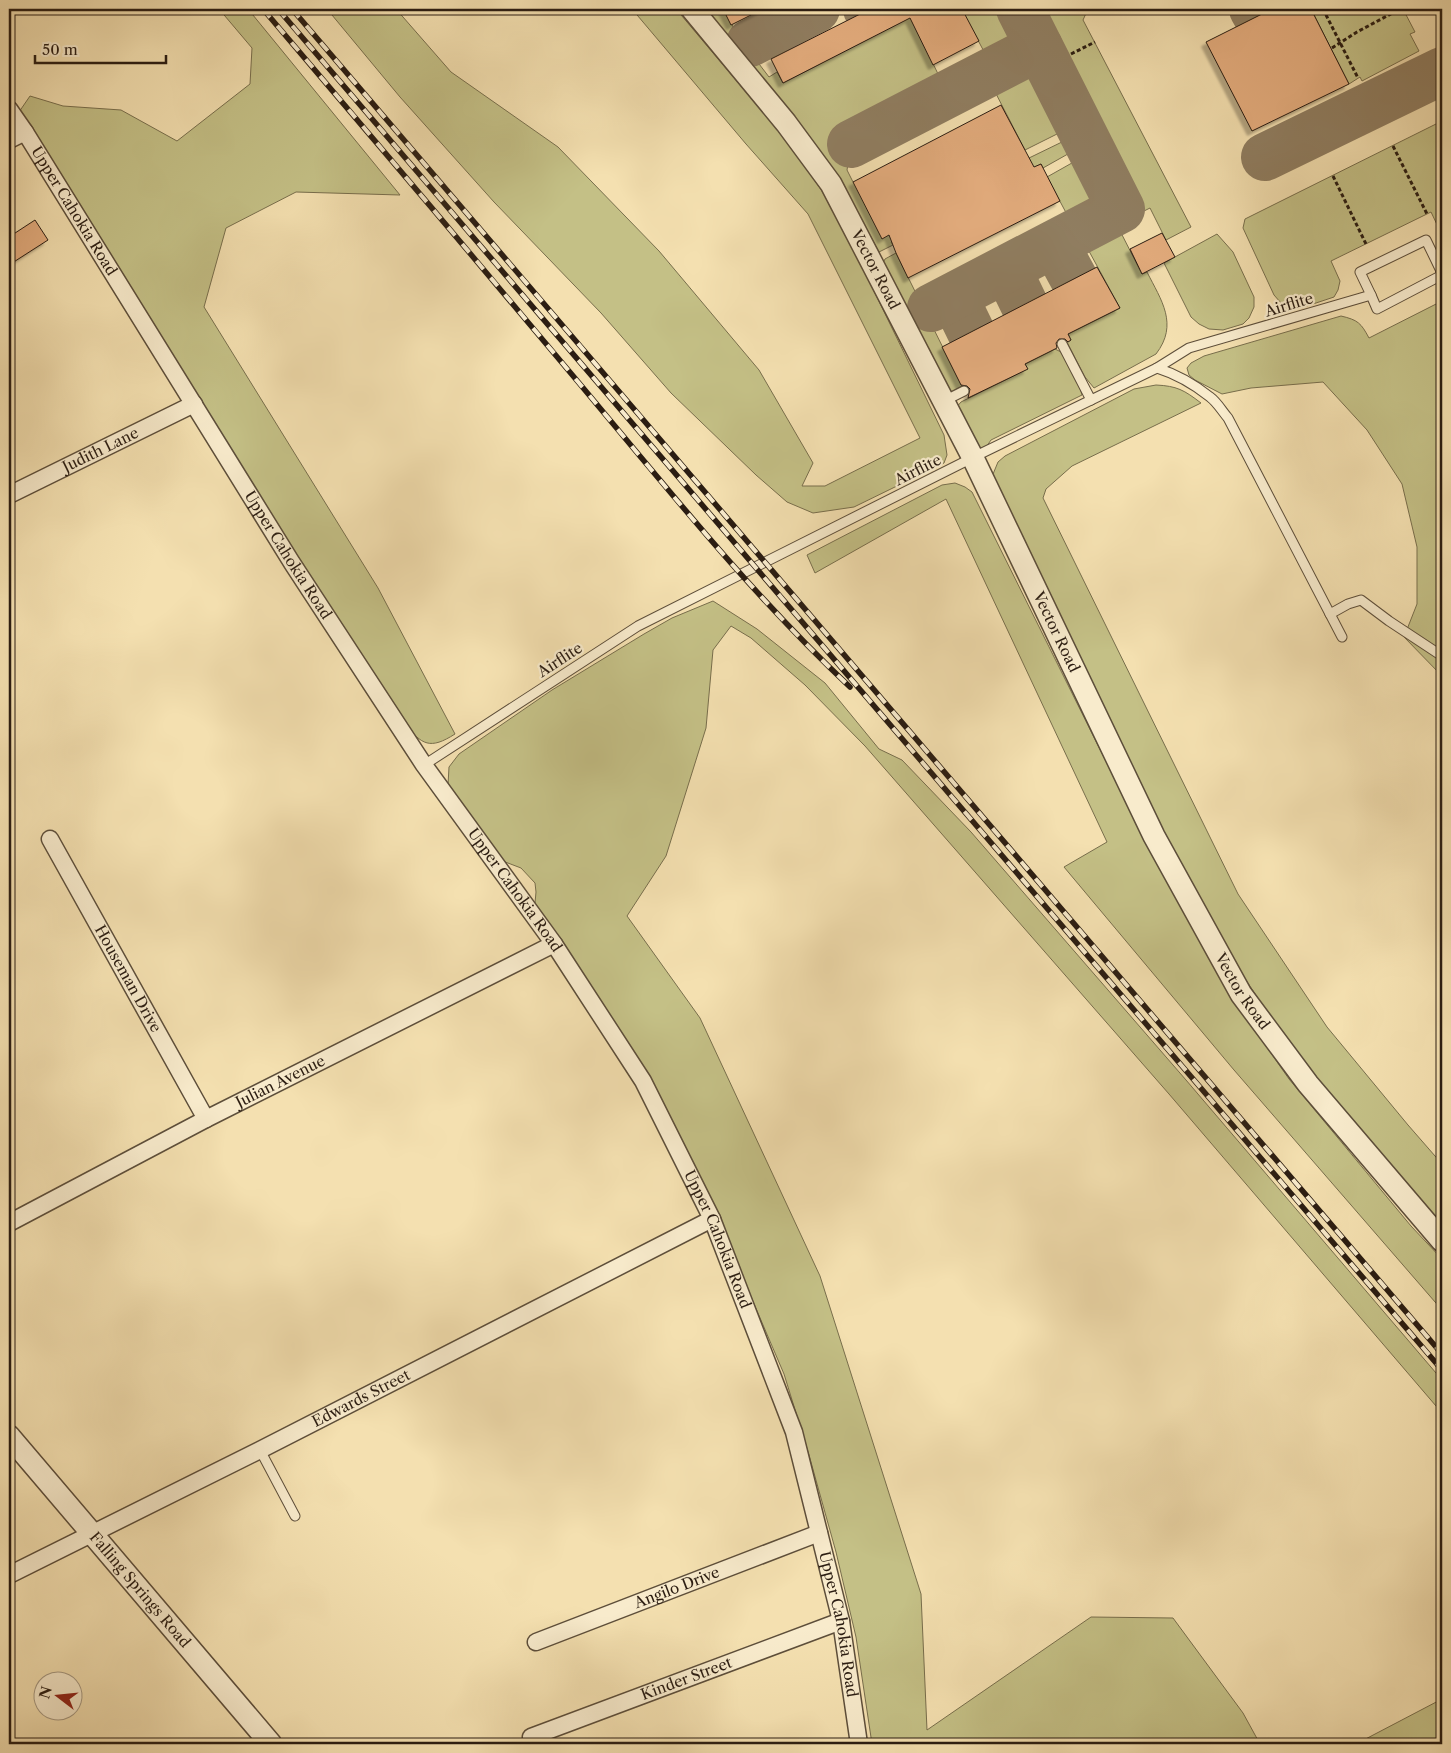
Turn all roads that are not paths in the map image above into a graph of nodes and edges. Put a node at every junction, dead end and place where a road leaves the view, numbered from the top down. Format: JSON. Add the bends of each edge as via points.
{"nodes":[{"id":1,"x":692,"y":9,"type":"edge"},
{"id":2,"x":9,"y":109,"type":"edge"},
{"id":3,"x":25,"y":132,"type":"junction"},
{"id":4,"x":9,"y":140,"type":"edge"},
{"id":5,"x":1442,"y":274,"type":"edge"},
{"id":6,"x":1371,"y":295,"type":"junction"},
{"id":7,"x":1062,"y":344,"type":"dead end"},
{"id":8,"x":1157,"y":368,"type":"junction"},
{"id":9,"x":964,"y":391,"type":"dead end"},
{"id":10,"x":1091,"y":400,"type":"junction"},
{"id":11,"x":944,"y":401,"type":"junction"},
{"id":12,"x":194,"y":404,"type":"junction"},
{"id":13,"x":973,"y":458,"type":"junction"},
{"id":14,"x":9,"y":495,"type":"edge"},
{"id":15,"x":1330,"y":614,"type":"junction"},
{"id":16,"x":1342,"y":637,"type":"dead end"},
{"id":17,"x":1442,"y":656,"type":"edge"},
{"id":18,"x":424,"y":765,"type":"junction"},
{"id":19,"x":50,"y":839,"type":"dead end"},
{"id":20,"x":554,"y":944,"type":"junction"},
{"id":21,"x":206,"y":1118,"type":"junction"},
{"id":22,"x":712,"y":1219,"type":"junction"},
{"id":23,"x":9,"y":1223,"type":"edge"},
{"id":24,"x":1442,"y":1241,"type":"edge"},
{"id":25,"x":9,"y":1436,"type":"edge"},
{"id":26,"x":260,"y":1450,"type":"junction"},
{"id":27,"x":295,"y":1516,"type":"dead end"},
{"id":28,"x":90,"y":1533,"type":"junction"},
{"id":29,"x":819,"y":1533,"type":"junction"},
{"id":30,"x":9,"y":1575,"type":"edge"},
{"id":31,"x":841,"y":1621,"type":"junction"},
{"id":32,"x":536,"y":1642,"type":"dead end"},
{"id":33,"x":531,"y":1736,"type":"dead end"},
{"id":34,"x":271,"y":1744,"type":"edge"},
{"id":35,"x":859,"y":1744,"type":"edge"}],
"edges":[{"from":1,"to":11,"type":"street","name":"Vector Road","via":[[786,123],[831,184]]},
{"from":2,"to":3,"type":"street","name":"Upper Cahokia Road"},
{"from":3,"to":4,"type":"street"},
{"from":3,"to":12,"type":"street","name":"Upper Cahokia Road"},
{"from":5,"to":6,"type":"lane","via":[[1377,309]]},
{"from":5,"to":6,"type":"lane","via":[[1426,240],[1360,272]]},
{"from":6,"to":8,"type":"lane","name":"Airflite","via":[[1189,348]]},
{"from":7,"to":10,"type":"lane"},
{"from":8,"to":10,"type":"lane","name":"Airflite"},
{"from":8,"to":15,"type":"lane","via":[[1199,389],[1228,418]]},
{"from":9,"to":11,"type":"lane"},
{"from":10,"to":13,"type":"lane","name":"Airflite"},
{"from":11,"to":13,"type":"street","name":"Vector Road"},
{"from":12,"to":14,"type":"street","name":"Judith Lane"},
{"from":12,"to":18,"type":"street","name":"Upper Cahokia Road"},
{"from":13,"to":18,"type":"lane","name":"Airflite","via":[[638,626]]},
{"from":13,"to":24,"type":"street","name":"Vector Road","via":[[1154,836],[1241,994],[1308,1084]]},
{"from":15,"to":16,"type":"lane"},
{"from":15,"to":17,"type":"lane","via":[[1361,600]]},
{"from":18,"to":20,"type":"street","name":"Upper Cahokia Road"},
{"from":19,"to":21,"type":"street","name":"Houseman Drive"},
{"from":20,"to":21,"type":"street","name":"Julian Avenue"},
{"from":20,"to":22,"type":"street","name":"Upper Cahokia Road","via":[[643,1081]]},
{"from":21,"to":23,"type":"street","name":"Julian Avenue"},
{"from":22,"to":26,"type":"street","name":"Edwards Street"},
{"from":22,"to":29,"type":"street","name":"Upper Cahokia Road","via":[[794,1432]]},
{"from":25,"to":28,"type":"street","name":"Falling Springs Road"},
{"from":26,"to":27,"type":"lane"},
{"from":26,"to":28,"type":"street","name":"Edwards Street"},
{"from":28,"to":30,"type":"street","name":"Edwards Street"},
{"from":28,"to":34,"type":"street","name":"Falling Springs Road"},
{"from":29,"to":31,"type":"street","name":"Upper Cahokia Road"},
{"from":29,"to":32,"type":"street","name":"Angilo Drive"},
{"from":31,"to":33,"type":"street","name":"Kinder Street"},
{"from":31,"to":35,"type":"street","name":"Upper Cahokia Road"}]}
